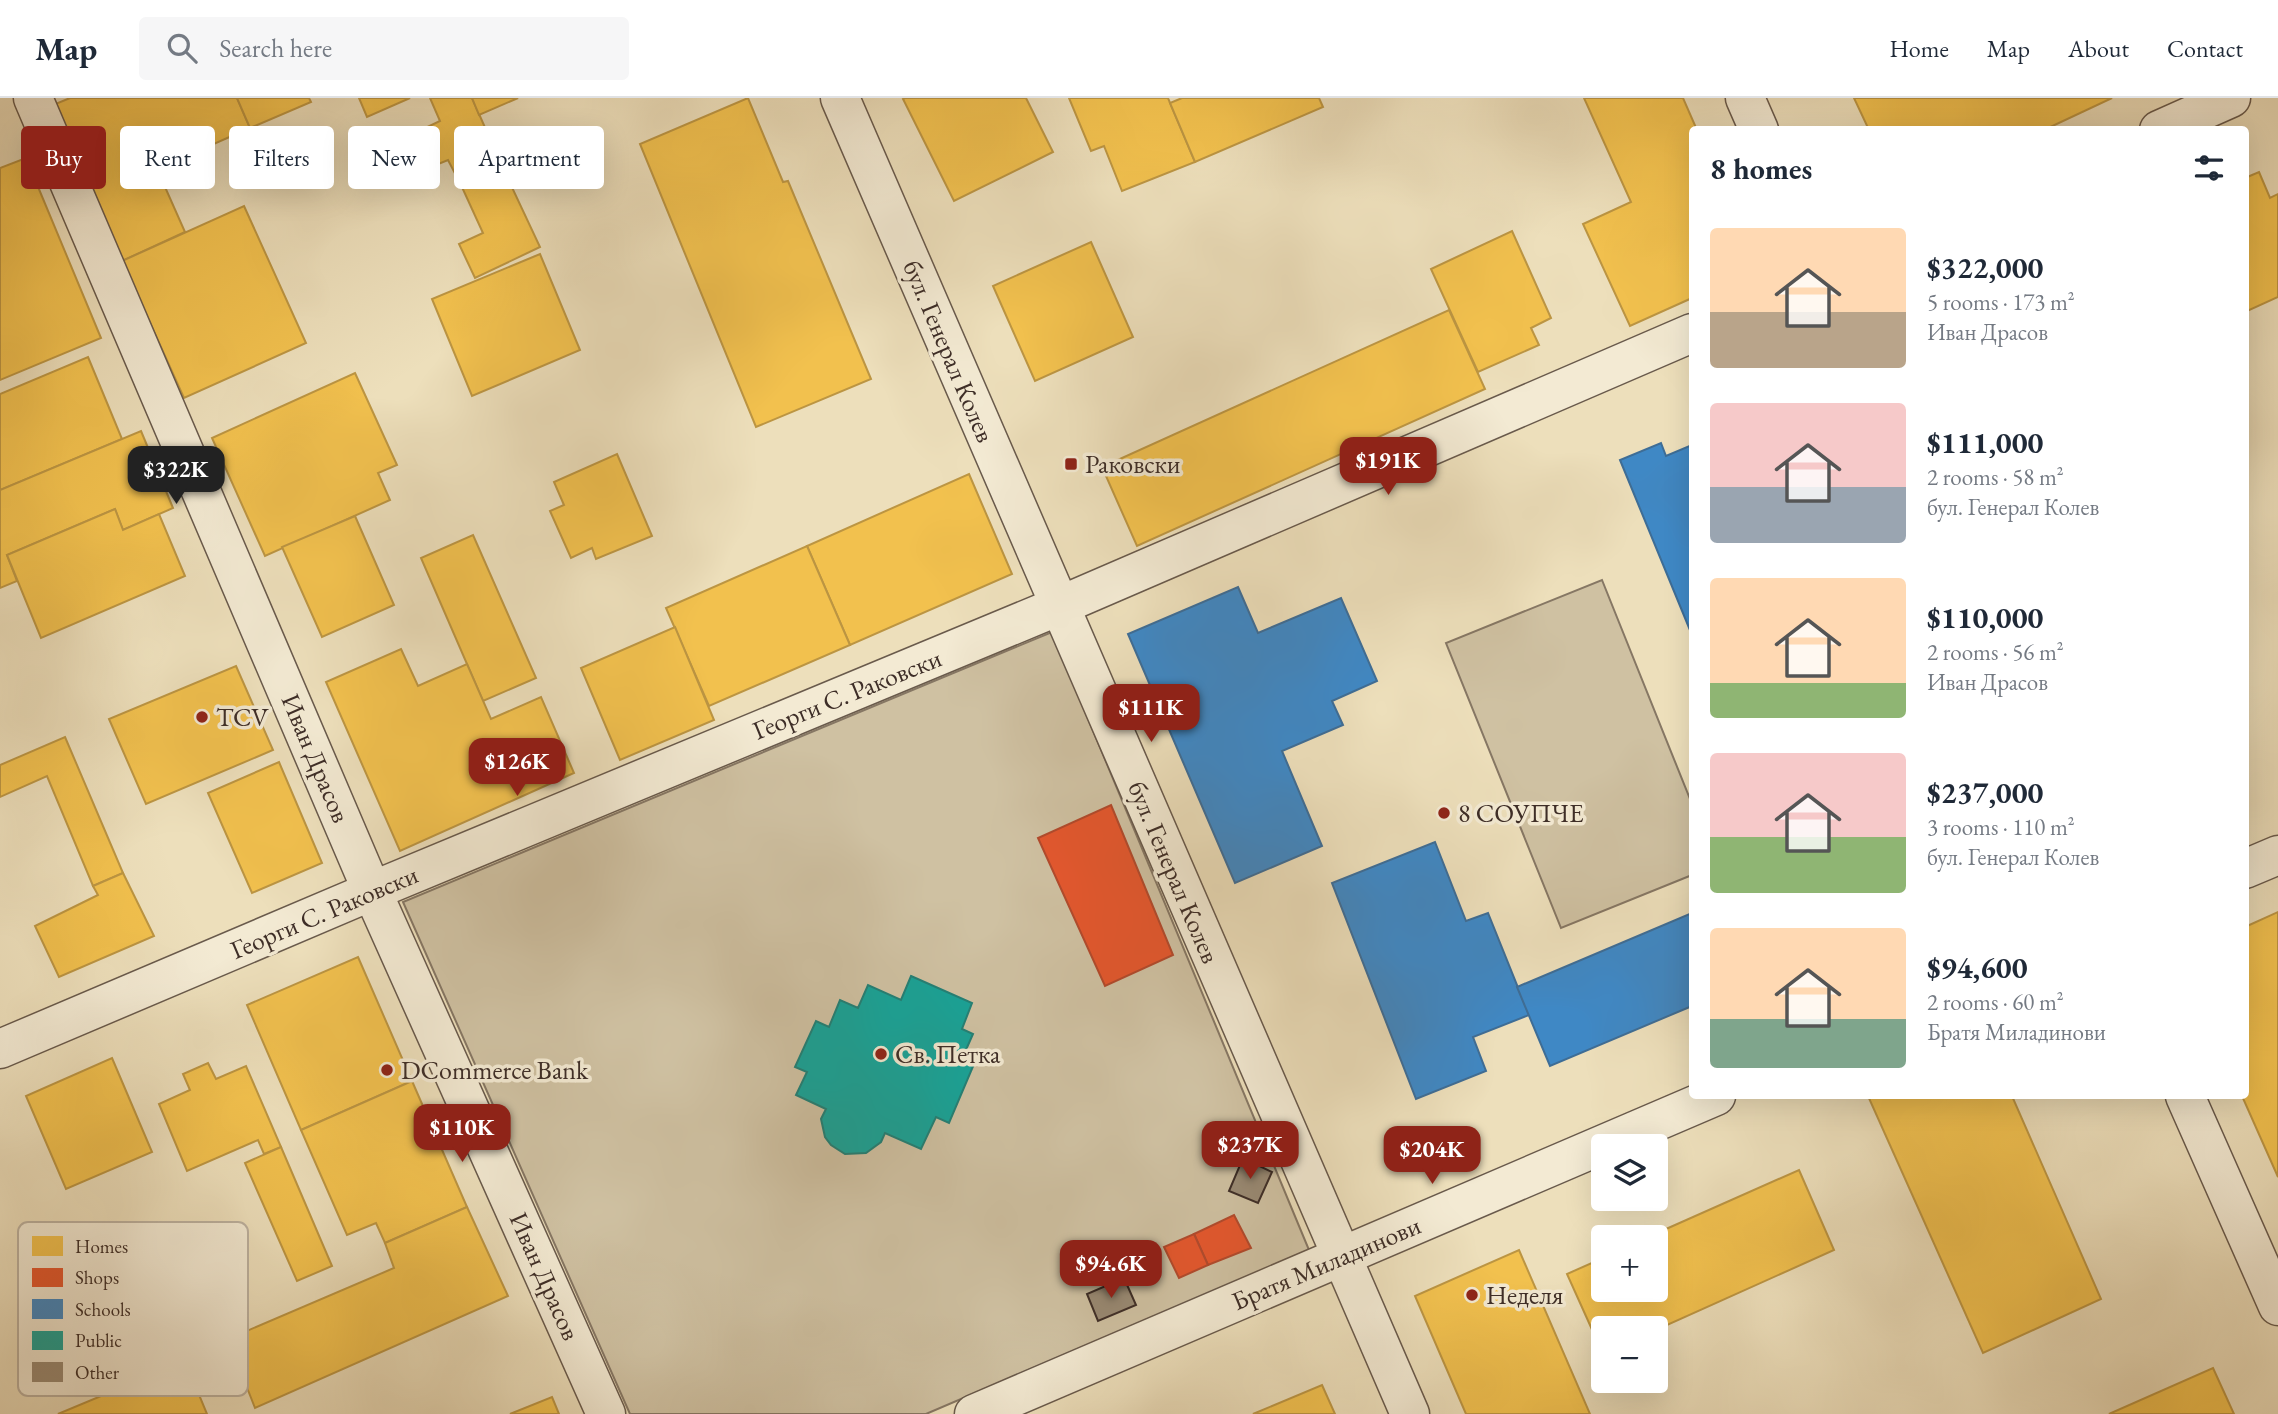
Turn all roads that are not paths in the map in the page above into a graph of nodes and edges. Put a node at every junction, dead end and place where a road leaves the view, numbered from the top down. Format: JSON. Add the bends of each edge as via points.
{"nodes":[{"id":1,"x":33,"y":98,"type":"edge"},
{"id":2,"x":840,"y":98,"type":"edge"},
{"id":3,"x":1745,"y":98,"type":"edge"},
{"id":4,"x":2231,"y":98,"type":"edge"},
{"id":5,"x":1757,"y":126,"type":"edge"},
{"id":6,"x":2168,"y":126,"type":"edge"},
{"id":7,"x":1689,"y":334,"type":"edge"},
{"id":8,"x":1059,"y":606,"type":"junction"},
{"id":9,"x":2278,"y":855,"type":"edge"},
{"id":10,"x":2249,"y":867,"type":"edge"},
{"id":11,"x":372,"y":891,"type":"junction"},
{"id":12,"x":0,"y":1049,"type":"edge"},
{"id":13,"x":1709,"y":1099,"type":"edge"},
{"id":14,"x":2186,"y":1099,"type":"edge"},
{"id":15,"x":1342,"y":1257,"type":"junction"},
{"id":16,"x":2278,"y":1306,"type":"edge"},
{"id":17,"x":606,"y":1414,"type":"edge"},
{"id":18,"x":974,"y":1414,"type":"edge"},
{"id":19,"x":1410,"y":1414,"type":"edge"}],
"edges":[{"from":1,"to":11,"type":"street","name":"Иван Драсов"},
{"from":2,"to":8,"type":"street","name":"бул. Генерал Колев"},
{"from":3,"to":5,"type":"street"},
{"from":4,"to":6,"type":"street"},
{"from":7,"to":8,"type":"street","name":"Георги С. Раковски"},
{"from":8,"to":11,"type":"street","name":"Георги С. Раковски"},
{"from":8,"to":15,"type":"street","name":"бул. Генерал Колев"},
{"from":9,"to":10,"type":"street"},
{"from":11,"to":12,"type":"street","name":"Георги С. Раковски"},
{"from":11,"to":17,"type":"street","name":"Иван Драсов"},
{"from":13,"to":15,"type":"street","name":"Братя Миладинови"},
{"from":14,"to":16,"type":"street"},
{"from":15,"to":18,"type":"street","name":"Братя Миладинови"},
{"from":15,"to":19,"type":"street","name":"бул. Генерал Колев"}]}
